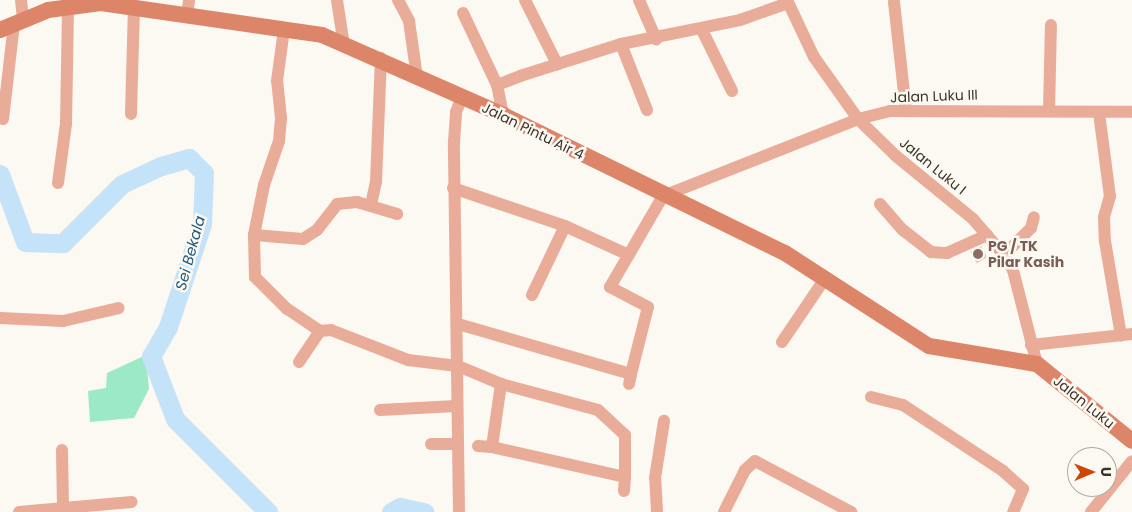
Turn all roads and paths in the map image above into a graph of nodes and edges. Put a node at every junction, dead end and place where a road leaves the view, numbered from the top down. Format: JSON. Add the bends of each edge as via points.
{"nodes":[{"id":1,"x":21,"y":0,"type":"edge"},
{"id":2,"x":337,"y":0,"type":"edge"},
{"id":3,"x":398,"y":0,"type":"edge"},
{"id":4,"x":525,"y":0,"type":"edge"},
{"id":5,"x":639,"y":0,"type":"edge"},
{"id":6,"x":788,"y":1,"type":"edge"},
{"id":7,"x":894,"y":2,"type":"dead end"},
{"id":8,"x":68,"y":5,"type":"junction"},
{"id":9,"x":134,"y":7,"type":"junction"},
{"id":10,"x":188,"y":7,"type":"edge"},
{"id":11,"x":463,"y":13,"type":"dead end"},
{"id":12,"x":12,"y":24,"type":"edge"},
{"id":13,"x":1051,"y":25,"type":"dead end"},
{"id":14,"x":284,"y":29,"type":"junction"},
{"id":15,"x":702,"y":30,"type":"junction"},
{"id":16,"x":656,"y":38,"type":"junction"},
{"id":17,"x":621,"y":44,"type":"junction"},
{"id":18,"x":344,"y":46,"type":"junction"},
{"id":19,"x":381,"y":58,"type":"junction"},
{"id":20,"x":557,"y":64,"type":"junction"},
{"id":21,"x":417,"y":76,"type":"junction"},
{"id":22,"x":497,"y":85,"type":"junction"},
{"id":23,"x":732,"y":91,"type":"dead end"},
{"id":24,"x":462,"y":97,"type":"junction"},
{"id":25,"x":647,"y":110,"type":"dead end"},
{"id":26,"x":906,"y":110,"type":"junction"},
{"id":27,"x":1049,"y":111,"type":"junction"},
{"id":28,"x":1132,"y":112,"type":"edge"},
{"id":29,"x":1099,"y":113,"type":"junction"},
{"id":30,"x":131,"y":114,"type":"dead end"},
{"id":31,"x":503,"y":115,"type":"junction"},
{"id":32,"x":3,"y":119,"type":"dead end"},
{"id":33,"x":858,"y":119,"type":"junction"},
{"id":34,"x":58,"y":183,"type":"dead end"},
{"id":35,"x":453,"y":188,"type":"junction"},
{"id":36,"x":663,"y":196,"type":"junction"},
{"id":37,"x":371,"y":204,"type":"junction"},
{"id":38,"x":880,"y":204,"type":"dead end"},
{"id":39,"x":397,"y":214,"type":"dead end"},
{"id":40,"x":1034,"y":217,"type":"dead end"},
{"id":41,"x":565,"y":226,"type":"junction"},
{"id":42,"x":254,"y":235,"type":"junction"},
{"id":43,"x":987,"y":235,"type":"junction"},
{"id":44,"x":630,"y":255,"type":"junction"},
{"id":45,"x":1004,"y":255,"type":"junction"},
{"id":46,"x":826,"y":277,"type":"junction"},
{"id":47,"x":532,"y":295,"type":"dead end"},
{"id":48,"x":120,"y":308,"type":"dead end"},
{"id":49,"x":0,"y":318,"type":"edge"},
{"id":50,"x":458,"y":324,"type":"junction"},
{"id":51,"x":320,"y":330,"type":"junction"},
{"id":52,"x":1127,"y":335,"type":"edge"},
{"id":53,"x":782,"y":342,"type":"dead end"},
{"id":54,"x":1032,"y":345,"type":"junction"},
{"id":55,"x":298,"y":362,"type":"dead end"},
{"id":56,"x":1036,"y":364,"type":"junction"},
{"id":57,"x":458,"y":366,"type":"junction"},
{"id":58,"x":500,"y":384,"type":"junction"},
{"id":59,"x":871,"y":397,"type":"dead end"},
{"id":60,"x":456,"y":406,"type":"junction"},
{"id":61,"x":380,"y":410,"type":"dead end"},
{"id":62,"x":664,"y":421,"type":"dead end"},
{"id":63,"x":1132,"y":441,"type":"edge"},
{"id":64,"x":430,"y":444,"type":"dead end"},
{"id":65,"x":455,"y":444,"type":"junction"},
{"id":66,"x":478,"y":446,"type":"dead end"},
{"id":67,"x":492,"y":447,"type":"junction"},
{"id":68,"x":62,"y":450,"type":"dead end"},
{"id":69,"x":1132,"y":461,"type":"edge"},
{"id":70,"x":625,"y":477,"type":"junction"},
{"id":71,"x":624,"y":491,"type":"dead end"},
{"id":72,"x":132,"y":502,"type":"dead end"},
{"id":73,"x":63,"y":507,"type":"junction"},
{"id":74,"x":19,"y":512,"type":"edge"},
{"id":75,"x":459,"y":512,"type":"edge"},
{"id":76,"x":657,"y":512,"type":"edge"},
{"id":77,"x":724,"y":512,"type":"edge"},
{"id":78,"x":851,"y":512,"type":"edge"},
{"id":79,"x":1013,"y":512,"type":"edge"},
{"id":80,"x":1091,"y":512,"type":"edge"}],
"edges":[{"from":1,"to":12,"type":"street"},
{"from":2,"to":18,"type":"street"},
{"from":3,"to":21,"type":"street","via":[[409,21]]},
{"from":4,"to":20,"type":"street"},
{"from":5,"to":16,"type":"street"},
{"from":6,"to":15,"type":"street"},
{"from":6,"to":33,"type":"street","name":"Jalan Luku I","via":[[814,57]]},
{"from":7,"to":26,"type":"street"},
{"from":8,"to":9,"type":"main road","name":"Jalan Pintu Air 4","via":[[101,3]]},
{"from":8,"to":12,"type":"main road","name":"Jalan Pintu Air 4"},
{"from":8,"to":34,"type":"street","via":[[66,124]]},
{"from":9,"to":10,"type":"main road","name":"Jalan Pintu Air 4"},
{"from":9,"to":30,"type":"street"},
{"from":10,"to":14,"type":"main road","name":"Jalan Pintu Air 4"},
{"from":11,"to":22,"type":"street"},
{"from":12,"to":32,"type":"street"},
{"from":13,"to":27,"type":"street"},
{"from":14,"to":18,"type":"main road","name":"Jalan Pintu Air 4","via":[[313,33]]},
{"from":14,"to":42,"type":"street","via":[[277,81],[281,118],[279,141],[264,185]]},
{"from":15,"to":16,"type":"street"},
{"from":15,"to":23,"type":"street"},
{"from":16,"to":17,"type":"street"},
{"from":17,"to":20,"type":"street"},
{"from":17,"to":25,"type":"street"},
{"from":18,"to":19,"type":"main road","name":"Jalan Pintu Air 4"},
{"from":19,"to":21,"type":"main road","name":"Jalan Pintu Air 4"},
{"from":19,"to":37,"type":"street","via":[[376,182]]},
{"from":20,"to":22,"type":"street"},
{"from":21,"to":24,"type":"main road","name":"Jalan Pintu Air 4"},
{"from":22,"to":31,"type":"street"},
{"from":24,"to":31,"type":"main road","name":"Jalan Pintu Air 4"},
{"from":24,"to":35,"type":"street","via":[[456,112]]},
{"from":26,"to":27,"type":"street","name":"Jalan Luku III"},
{"from":26,"to":33,"type":"street","name":"Jalan Luku III"},
{"from":27,"to":29,"type":"street","name":"Jalan Luku III"},
{"from":28,"to":29,"type":"street","name":"Jalan Luku III"},
{"from":29,"to":52,"type":"street","via":[[1110,196],[1104,217],[1105,241]]},
{"from":31,"to":36,"type":"main road","name":"Jalan Pintu Air 4"},
{"from":33,"to":36,"type":"street","name":"Jalan Luku III"},
{"from":33,"to":43,"type":"street","name":"Jalan Luku I"},
{"from":35,"to":41,"type":"street"},
{"from":35,"to":50,"type":"street"},
{"from":36,"to":44,"type":"street"},
{"from":36,"to":46,"type":"main road","name":"Jalan Pintu Air 4"},
{"from":37,"to":39,"type":"street"},
{"from":37,"to":42,"type":"street","via":[[337,204],[317,230],[303,240]]},
{"from":38,"to":43,"type":"street","via":[[903,230],[931,252],[947,254]]},
{"from":40,"to":45,"type":"street","via":[[1032,228]]},
{"from":41,"to":44,"type":"street"},
{"from":41,"to":47,"type":"street"},
{"from":42,"to":51,"type":"street","via":[[255,277],[287,309]]},
{"from":43,"to":45,"type":"street","name":"Jalan Luku I"},
{"from":44,"to":50,"type":"street","via":[[610,287],[648,308],[630,379]]},
{"from":45,"to":54,"type":"street","name":"Jalan Luku I","via":[[1013,270]]},
{"from":46,"to":53,"type":"street"},
{"from":46,"to":56,"type":"main road","name":"Jalan Pintu Air 4","via":[[898,329],[929,346]]},
{"from":48,"to":49,"type":"street","via":[[63,321]]},
{"from":50,"to":57,"type":"street"},
{"from":51,"to":55,"type":"street"},
{"from":51,"to":57,"type":"street","via":[[338,332],[408,360]]},
{"from":52,"to":54,"type":"street"},
{"from":54,"to":56,"type":"street","name":"Jalan Luku I"},
{"from":56,"to":63,"type":"main road","name":"Jalan Luku"},
{"from":57,"to":58,"type":"street"},
{"from":57,"to":60,"type":"street"},
{"from":58,"to":67,"type":"street"},
{"from":58,"to":70,"type":"street","via":[[607,416],[626,441]]},
{"from":59,"to":79,"type":"street","via":[[910,409],[1003,471],[1023,489]]},
{"from":60,"to":61,"type":"street"},
{"from":60,"to":65,"type":"street"},
{"from":62,"to":76,"type":"street","via":[[655,478]]},
{"from":64,"to":65,"type":"street"},
{"from":65,"to":75,"type":"street"},
{"from":66,"to":67,"type":"street"},
{"from":67,"to":70,"type":"street"},
{"from":68,"to":73,"type":"street"},
{"from":69,"to":80,"type":"street"},
{"from":70,"to":71,"type":"street"},
{"from":72,"to":73,"type":"street"},
{"from":73,"to":74,"type":"street"},
{"from":77,"to":78,"type":"street","via":[[745,470],[754,462]]}]}
